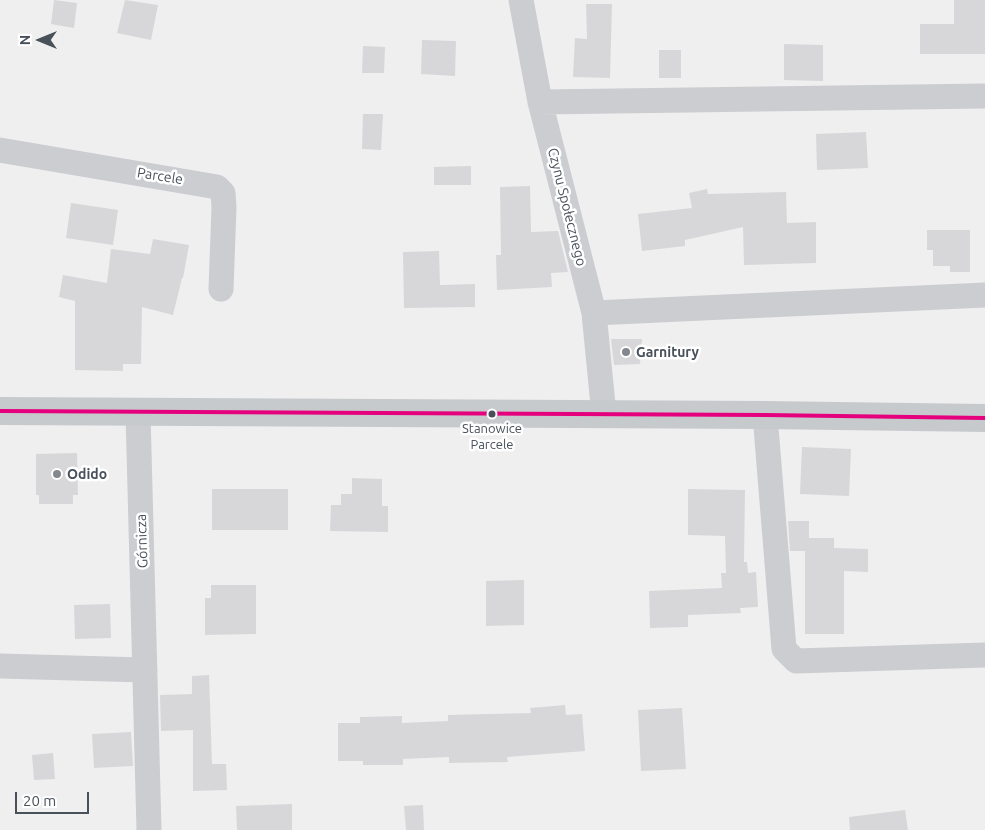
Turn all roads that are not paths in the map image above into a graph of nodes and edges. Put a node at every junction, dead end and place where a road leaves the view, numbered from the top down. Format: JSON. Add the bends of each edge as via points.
{"nodes":[{"id":1,"x":521,"y":0,"type":"edge"},
{"id":2,"x":985,"y":96,"type":"edge"},
{"id":3,"x":540,"y":102,"type":"junction"},
{"id":4,"x":0,"y":150,"type":"edge"},
{"id":5,"x":221,"y":289,"type":"dead end"},
{"id":6,"x":985,"y":295,"type":"edge"},
{"id":7,"x":594,"y":313,"type":"junction"},
{"id":8,"x":0,"y":411,"type":"edge"},
{"id":9,"x":138,"y":413,"type":"junction"},
{"id":10,"x":604,"y":415,"type":"junction"},
{"id":11,"x":765,"y":415,"type":"junction"},
{"id":12,"x":985,"y":418,"type":"edge"},
{"id":13,"x":985,"y":655,"type":"edge"},
{"id":14,"x":0,"y":666,"type":"edge"},
{"id":15,"x":145,"y":670,"type":"junction"},
{"id":16,"x":149,"y":830,"type":"edge"}],
"edges":[{"from":1,"to":3,"type":"street","name":"Czynu Społecznego"},
{"from":2,"to":3,"type":"street"},
{"from":3,"to":7,"type":"street","name":"Czynu Społecznego"},
{"from":4,"to":5,"type":"street","name":"Parcele","via":[[217,187],[223,193],[224,207]]},
{"from":6,"to":7,"type":"street"},
{"from":7,"to":10,"type":"street","name":"Czynu Społecznego"},
{"from":8,"to":9,"type":"main road"},
{"from":9,"to":10,"type":"main road"},
{"from":9,"to":15,"type":"street","name":"Górnicza"},
{"from":10,"to":11,"type":"main road"},
{"from":11,"to":12,"type":"main road"},
{"from":11,"to":13,"type":"street","via":[[784,649],[796,661]]},
{"from":14,"to":15,"type":"street"},
{"from":15,"to":16,"type":"street","name":"Górnicza"}]}
